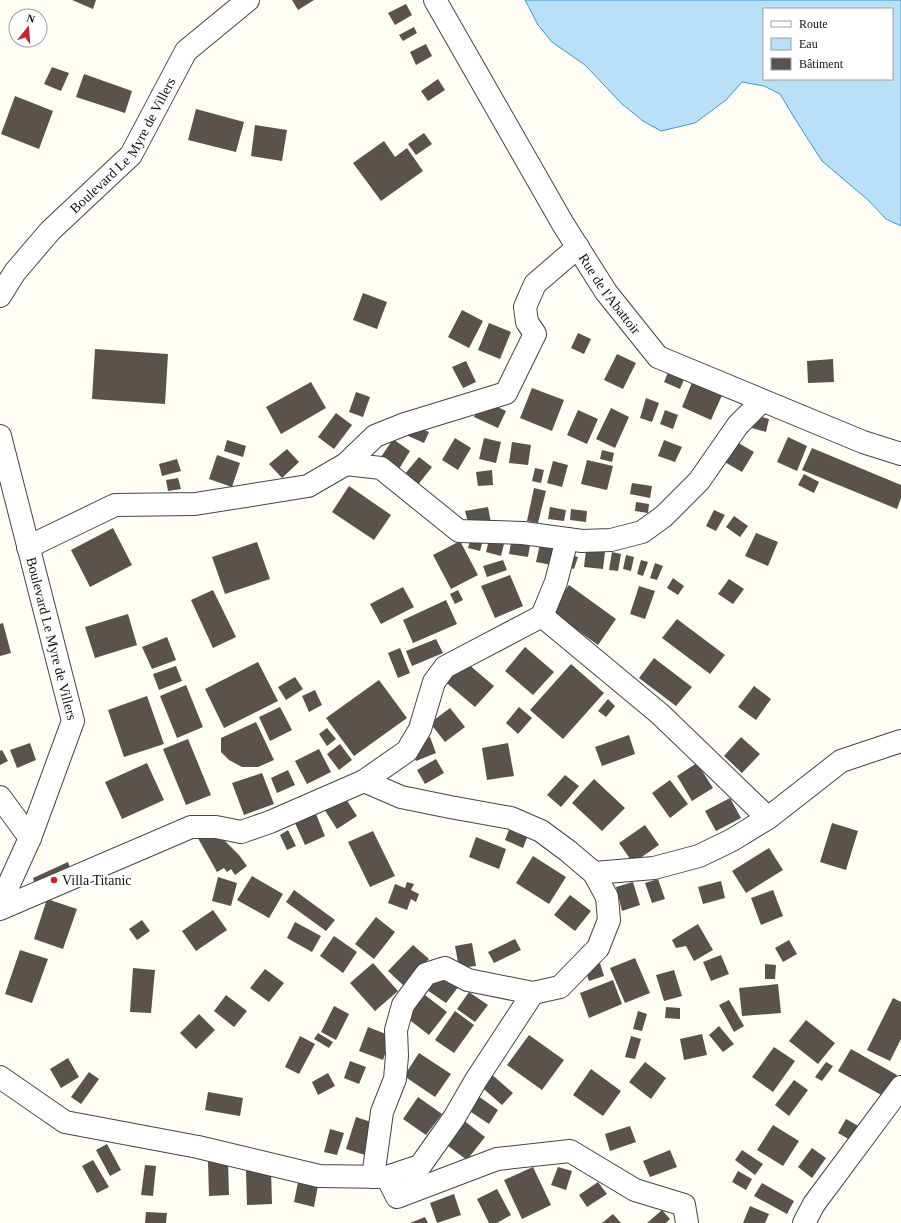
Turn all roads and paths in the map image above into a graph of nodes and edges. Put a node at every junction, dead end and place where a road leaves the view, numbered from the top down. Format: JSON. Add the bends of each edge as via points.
{"nodes":[{"id":1,"x":248,"y":0,"type":"edge"},
{"id":2,"x":435,"y":0,"type":"edge"},
{"id":3,"x":578,"y":247,"type":"junction"},
{"id":4,"x":0,"y":296,"type":"edge"},
{"id":5,"x":762,"y":400,"type":"junction"},
{"id":6,"x":0,"y":436,"type":"edge"},
{"id":7,"x":901,"y":454,"type":"edge"},
{"id":8,"x":346,"y":464,"type":"junction"},
{"id":9,"x":4,"y":471,"type":"edge"},
{"id":10,"x":567,"y":539,"type":"junction"},
{"id":11,"x":28,"y":547,"type":"junction"},
{"id":12,"x":542,"y":616,"type":"junction"},
{"id":13,"x":901,"y":740,"type":"edge"},
{"id":14,"x":364,"y":781,"type":"junction"},
{"id":15,"x":0,"y":797,"type":"edge"},
{"id":16,"x":768,"y":818,"type":"junction"},
{"id":17,"x":30,"y":838,"type":"junction"},
{"id":18,"x":594,"y":873,"type":"junction"},
{"id":19,"x":0,"y":904,"type":"edge"},
{"id":20,"x":0,"y":909,"type":"edge"},
{"id":21,"x":533,"y":993,"type":"junction"},
{"id":22,"x":0,"y":1077,"type":"edge"},
{"id":23,"x":901,"y":1087,"type":"edge"},
{"id":24,"x":380,"y":1177,"type":"junction"},
{"id":25,"x":688,"y":1223,"type":"edge"},
{"id":26,"x":804,"y":1223,"type":"edge"}],
"edges":[{"from":1,"to":4,"type":"street","name":"Boulevard Le Myre de Villers","via":[[186,51],[131,155],[50,231],[15,272]]},
{"from":2,"to":3,"type":"street","name":"Rue de l'Abattoir"},
{"from":3,"to":5,"type":"street","name":"Rue de l'Abattoir","via":[[606,292],[658,357]]},
{"from":3,"to":8,"type":"street","via":[[535,284],[524,307],[527,322],[535,334],[506,393],[405,424],[375,436]]},
{"from":5,"to":7,"type":"street","name":"Rue de l'Abattoir","via":[[863,442]]},
{"from":5,"to":10,"type":"street","via":[[738,425],[699,481],[664,516],[642,532],[610,540]]},
{"from":6,"to":9,"type":"street","name":"Boulevard Le Myre de Villers"},
{"from":8,"to":10,"type":"street","via":[[381,468],[459,531],[523,533]]},
{"from":8,"to":11,"type":"street","via":[[308,486],[195,504],[115,505]]},
{"from":9,"to":11,"type":"street","name":"Boulevard Le Myre de Villers"},
{"from":10,"to":12,"type":"street","via":[[556,582]]},
{"from":11,"to":17,"type":"street","name":"Boulevard Le Myre de Villers","via":[[73,722]]},
{"from":12,"to":14,"type":"street","via":[[446,667],[434,682],[420,728],[407,751]]},
{"from":12,"to":16,"type":"street","via":[[660,714]]},
{"from":13,"to":16,"type":"street","via":[[841,761]]},
{"from":14,"to":18,"type":"street","via":[[401,797],[511,818],[541,832]]},
{"from":14,"to":20,"type":"street","via":[[241,832],[216,827],[191,827]]},
{"from":15,"to":17,"type":"street"},
{"from":16,"to":18,"type":"street","via":[[700,856],[654,868]]},
{"from":17,"to":19,"type":"street","name":"Boulevard Le Myre de Villers"},
{"from":18,"to":21,"type":"street","via":[[607,897],[609,920],[598,948],[560,987]]},
{"from":21,"to":24,"type":"street","via":[[454,1118],[420,1166]]},
{"from":21,"to":24,"type":"street","via":[[468,980],[445,968],[426,974],[402,1005],[396,1030],[395,1079],[382,1112]]},
{"from":22,"to":24,"type":"street","via":[[65,1122],[198,1147],[320,1176]]},
{"from":23,"to":26,"type":"street","via":[[814,1204]]},
{"from":24,"to":25,"type":"street","via":[[397,1197],[497,1159],[570,1151],[635,1190],[684,1205]]}]}
